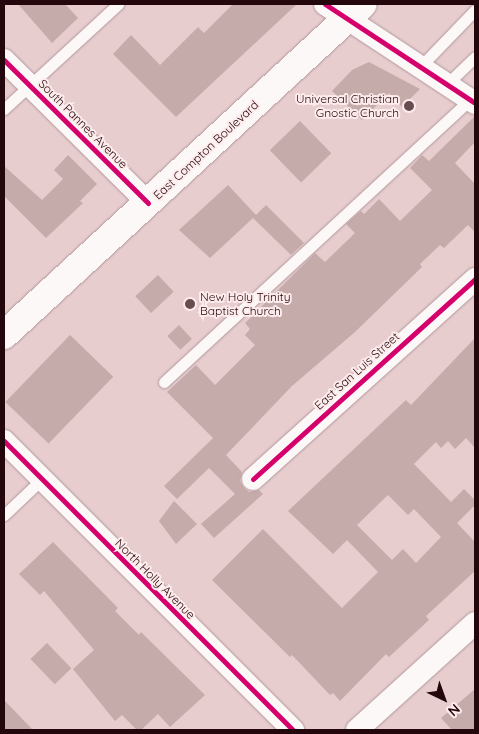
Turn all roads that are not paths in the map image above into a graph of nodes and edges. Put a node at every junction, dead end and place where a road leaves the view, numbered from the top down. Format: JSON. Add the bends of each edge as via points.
{"nodes":[{"id":1,"x":118,"y":4,"type":"edge"},
{"id":2,"x":325,"y":4,"type":"edge"},
{"id":3,"x":475,"y":10,"type":"edge"},
{"id":4,"x":355,"y":12,"type":"edge"},
{"id":5,"x":475,"y":58,"type":"edge"},
{"id":6,"x":4,"y":60,"type":"edge"},
{"id":7,"x":420,"y":67,"type":"junction"},
{"id":8,"x":447,"y":84,"type":"junction"},
{"id":9,"x":29,"y":86,"type":"junction"},
{"id":10,"x":473,"y":102,"type":"edge"},
{"id":11,"x":4,"y":109,"type":"edge"},
{"id":12,"x":148,"y":203,"type":"junction"},
{"id":13,"x":475,"y":279,"type":"edge"},
{"id":14,"x":4,"y":335,"type":"edge"},
{"id":15,"x":164,"y":382,"type":"dead end"},
{"id":16,"x":4,"y":441,"type":"edge"},
{"id":17,"x":42,"y":479,"type":"junction"},
{"id":18,"x":253,"y":479,"type":"dead end"},
{"id":19,"x":4,"y":515,"type":"edge"},
{"id":20,"x":475,"y":622,"type":"edge"},
{"id":21,"x":293,"y":730,"type":"edge"},
{"id":22,"x":357,"y":730,"type":"edge"}],
"edges":[{"from":1,"to":9,"type":"lane"},
{"from":2,"to":4,"type":"street"},
{"from":3,"to":7,"type":"lane"},
{"from":4,"to":7,"type":"street"},
{"from":4,"to":12,"type":"main road","name":"East Compton Boulevard"},
{"from":5,"to":8,"type":"lane"},
{"from":6,"to":9,"type":"street","name":"South Pannes Avenue"},
{"from":7,"to":8,"type":"street"},
{"from":8,"to":10,"type":"street"},
{"from":9,"to":11,"type":"lane"},
{"from":9,"to":12,"type":"street","name":"South Pannes Avenue"},
{"from":10,"to":15,"type":"lane"},
{"from":12,"to":14,"type":"main road","name":"East Compton Boulevard"},
{"from":13,"to":18,"type":"street","name":"East San Luis Street"},
{"from":16,"to":17,"type":"street","name":"North Holly Avenue"},
{"from":17,"to":19,"type":"lane"},
{"from":17,"to":21,"type":"street","name":"North Holly Avenue"},
{"from":20,"to":22,"type":"street"}]}
